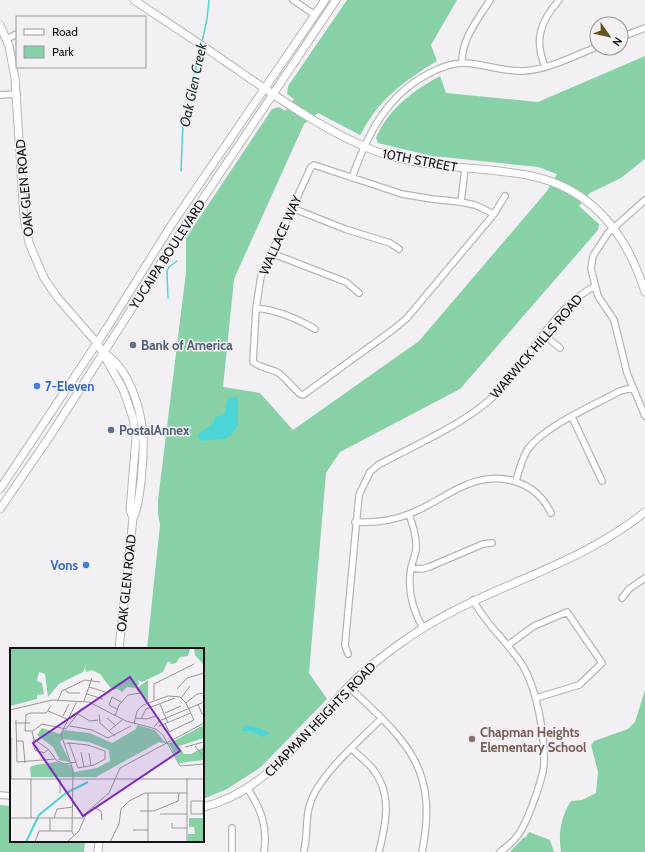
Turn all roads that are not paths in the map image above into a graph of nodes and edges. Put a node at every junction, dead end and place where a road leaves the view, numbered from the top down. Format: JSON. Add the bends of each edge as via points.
{"nodes":[{"id":1,"x":134,"y":0,"type":"edge"},
{"id":2,"x":293,"y":0,"type":"edge"},
{"id":3,"x":325,"y":0,"type":"edge"},
{"id":4,"x":336,"y":0,"type":"edge"},
{"id":5,"x":490,"y":0,"type":"edge"},
{"id":6,"x":558,"y":0,"type":"edge"},
{"id":7,"x":315,"y":15,"type":"junction"},
{"id":8,"x":0,"y":25,"type":"edge"},
{"id":9,"x":645,"y":28,"type":"edge"},
{"id":10,"x":16,"y":34,"type":"edge"},
{"id":11,"x":629,"y":34,"type":"edge"},
{"id":12,"x":6,"y":39,"type":"junction"},
{"id":13,"x":589,"y":49,"type":"edge"},
{"id":14,"x":462,"y":63,"type":"junction"},
{"id":15,"x":545,"y":67,"type":"junction"},
{"id":16,"x":265,"y":88,"type":"junction"},
{"id":17,"x":17,"y":94,"type":"junction"},
{"id":18,"x":272,"y":94,"type":"junction"},
{"id":19,"x":0,"y":95,"type":"edge"},
{"id":20,"x":363,"y":146,"type":"junction"},
{"id":21,"x":465,"y":169,"type":"junction"},
{"id":22,"x":352,"y":178,"type":"junction"},
{"id":23,"x":505,"y":196,"type":"dead end"},
{"id":24,"x":461,"y":202,"type":"junction"},
{"id":25,"x":644,"y":204,"type":"edge"},
{"id":26,"x":292,"y":208,"type":"junction"},
{"id":27,"x":494,"y":214,"type":"junction"},
{"id":28,"x":614,"y":226,"type":"junction"},
{"id":29,"x":399,"y":249,"type":"dead end"},
{"id":30,"x":271,"y":253,"type":"junction"},
{"id":31,"x":595,"y":286,"type":"junction"},
{"id":32,"x":645,"y":292,"type":"edge"},
{"id":33,"x":359,"y":293,"type":"dead end"},
{"id":34,"x":256,"y":308,"type":"junction"},
{"id":35,"x":315,"y":329,"type":"dead end"},
{"id":36,"x":544,"y":335,"type":"junction"},
{"id":37,"x":97,"y":343,"type":"junction"},
{"id":38,"x":560,"y":348,"type":"dead end"},
{"id":39,"x":104,"y":353,"type":"junction"},
{"id":40,"x":632,"y":388,"type":"junction"},
{"id":41,"x":645,"y":416,"type":"edge"},
{"id":42,"x":572,"y":417,"type":"junction"},
{"id":43,"x":516,"y":481,"type":"junction"},
{"id":44,"x":602,"y":481,"type":"dead end"},
{"id":45,"x":0,"y":489,"type":"edge"},
{"id":46,"x":0,"y":509,"type":"edge"},
{"id":47,"x":645,"y":512,"type":"edge"},
{"id":48,"x":551,"y":513,"type":"dead end"},
{"id":49,"x":409,"y":514,"type":"junction"},
{"id":50,"x":355,"y":522,"type":"junction"},
{"id":51,"x":492,"y":543,"type":"dead end"},
{"id":52,"x":411,"y":568,"type":"junction"},
{"id":53,"x":645,"y":578,"type":"edge"},
{"id":54,"x":622,"y":598,"type":"dead end"},
{"id":55,"x":473,"y":600,"type":"junction"},
{"id":56,"x":423,"y":628,"type":"junction"},
{"id":57,"x":508,"y":645,"type":"junction"},
{"id":58,"x":119,"y":648,"type":"edge"},
{"id":59,"x":348,"y":654,"type":"dead end"},
{"id":60,"x":348,"y":687,"type":"junction"},
{"id":61,"x":536,"y":698,"type":"junction"},
{"id":62,"x":381,"y":719,"type":"junction"},
{"id":63,"x":351,"y":748,"type":"junction"},
{"id":64,"x":248,"y":789,"type":"junction"},
{"id":65,"x":0,"y":795,"type":"edge"},
{"id":66,"x":10,"y":796,"type":"edge"},
{"id":67,"x":204,"y":808,"type":"edge"},
{"id":68,"x":232,"y":828,"type":"dead end"},
{"id":69,"x":99,"y":842,"type":"edge"},
{"id":70,"x":304,"y":850,"type":"dead end"},
{"id":71,"x":98,"y":852,"type":"edge"},
{"id":72,"x":232,"y":852,"type":"edge"},
{"id":73,"x":264,"y":852,"type":"edge"},
{"id":74,"x":378,"y":852,"type":"edge"},
{"id":75,"x":423,"y":852,"type":"edge"},
{"id":76,"x":500,"y":852,"type":"edge"}],
"edges":[{"from":1,"to":16,"type":"main road","name":"10TH STREET"},
{"from":2,"to":7,"type":"street"},
{"from":3,"to":7,"type":"main road","name":"YUCAIPA BOULEVARD"},
{"from":4,"to":18,"type":"main road","name":"YUCAIPA BOULEVARD"},
{"from":5,"to":14,"type":"street","via":[[465,42]]},
{"from":6,"to":15,"type":"street","via":[[543,22],[539,36],[539,50]]},
{"from":7,"to":16,"type":"main road","name":"YUCAIPA BOULEVARD"},
{"from":8,"to":12,"type":"main road","name":"OAK GLEN ROAD"},
{"from":9,"to":11,"type":"street"},
{"from":10,"to":12,"type":"street"},
{"from":12,"to":17,"type":"main road","name":"OAK GLEN ROAD","via":[[14,68]]},
{"from":13,"to":15,"type":"street"},
{"from":14,"to":15,"type":"street","via":[[507,71]]},
{"from":14,"to":20,"type":"street","via":[[438,68],[403,91],[389,104]]},
{"from":16,"to":18,"type":"main road","name":"10TH STREET"},
{"from":16,"to":37,"type":"main road","name":"YUCAIPA BOULEVARD","via":[[172,224]]},
{"from":17,"to":19,"type":"street"},
{"from":17,"to":37,"type":"main road","name":"OAK GLEN ROAD","via":[[24,217],[33,256],[50,288]]},
{"from":18,"to":20,"type":"main road","name":"10TH STREET","via":[[318,124]]},
{"from":18,"to":39,"type":"main road","name":"YUCAIPA BOULEVARD"},
{"from":20,"to":21,"type":"main road","name":"10TH STREET","via":[[395,158]]},
{"from":20,"to":22,"type":"street"},
{"from":21,"to":24,"type":"street"},
{"from":21,"to":28,"type":"main road","name":"10TH STREET","via":[[526,175],[558,184],[585,200]]},
{"from":22,"to":24,"type":"street","name":"WALLACE WAY","via":[[402,194]]},
{"from":22,"to":26,"type":"street","name":"WALLACE WAY","via":[[314,165]]},
{"from":23,"to":27,"type":"street","name":"WALLACE WAY"},
{"from":24,"to":27,"type":"street","name":"WALLACE WAY"},
{"from":25,"to":28,"type":"street"},
{"from":26,"to":29,"type":"street","via":[[390,243]]},
{"from":26,"to":30,"type":"street","name":"WALLACE WAY"},
{"from":27,"to":34,"type":"street","name":"WALLACE WAY","via":[[407,318],[303,395],[276,372],[257,366],[253,362]]},
{"from":28,"to":31,"type":"street","via":[[598,245],[593,256],[591,269]]},
{"from":28,"to":32,"type":"main road","name":"10TH STREET","via":[[628,248]]},
{"from":30,"to":33,"type":"street","via":[[346,282]]},
{"from":30,"to":34,"type":"street","name":"WALLACE WAY","via":[[261,276]]},
{"from":31,"to":36,"type":"street","name":"WARWICK HILLS ROAD","via":[[573,300]]},
{"from":31,"to":40,"type":"street","via":[[598,296],[614,320]]},
{"from":34,"to":35,"type":"street","via":[[280,312]]},
{"from":36,"to":38,"type":"street"},
{"from":36,"to":50,"type":"street","name":"WARWICK HILLS ROAD","via":[[497,393],[480,408],[378,465],[370,472],[359,495]]},
{"from":37,"to":39,"type":"main road","name":"OAK GLEN ROAD"},
{"from":37,"to":45,"type":"main road","name":"YUCAIPA BOULEVARD"},
{"from":39,"to":46,"type":"main road","name":"YUCAIPA BOULEVARD"},
{"from":39,"to":58,"type":"main road","name":"OAK GLEN ROAD","via":[[123,389],[133,418],[136,437],[130,510],[133,518]]},
{"from":40,"to":41,"type":"street"},
{"from":40,"to":42,"type":"street","via":[[620,391]]},
{"from":42,"to":43,"type":"street","via":[[546,432],[528,450]]},
{"from":42,"to":44,"type":"street"},
{"from":43,"to":48,"type":"street","via":[[545,500]]},
{"from":43,"to":49,"type":"street","via":[[492,479],[467,485]]},
{"from":47,"to":55,"type":"main road","name":"CHAPMAN HEIGHTS ROAD","via":[[616,534],[590,549]]},
{"from":49,"to":50,"type":"street","via":[[375,522]]},
{"from":49,"to":52,"type":"street","via":[[416,540]]},
{"from":50,"to":59,"type":"street","name":"WARWICK HILLS ROAD","via":[[345,645]]},
{"from":51,"to":52,"type":"street","via":[[483,544],[429,567]]},
{"from":52,"to":56,"type":"street","via":[[411,602]]},
{"from":53,"to":54,"type":"street","via":[[629,589]]},
{"from":55,"to":56,"type":"main road","name":"CHAPMAN HEIGHTS ROAD"},
{"from":55,"to":57,"type":"street","via":[[483,618]]},
{"from":56,"to":60,"type":"main road","name":"CHAPMAN HEIGHTS ROAD","via":[[372,665]]},
{"from":57,"to":61,"type":"street","via":[[526,672]]},
{"from":57,"to":61,"type":"street","via":[[534,626],[567,612],[602,663],[579,685]]},
{"from":60,"to":62,"type":"street"},
{"from":60,"to":64,"type":"main road","name":"CHAPMAN HEIGHTS ROAD","via":[[280,763]]},
{"from":61,"to":76,"type":"street","via":[[544,765],[523,827]]},
{"from":62,"to":63,"type":"street"},
{"from":62,"to":75,"type":"street","via":[[403,741],[421,773],[428,812]]},
{"from":63,"to":70,"type":"street","via":[[313,796],[308,811]]},
{"from":63,"to":74,"type":"street","via":[[372,768],[381,783],[387,808]]},
{"from":64,"to":67,"type":"main road","name":"CHAPMAN HEIGHTS ROAD"},
{"from":64,"to":73,"type":"street","via":[[259,805],[265,825]]},
{"from":65,"to":66,"type":"street"},
{"from":68,"to":72,"type":"street"},
{"from":69,"to":71,"type":"main road"}]}
